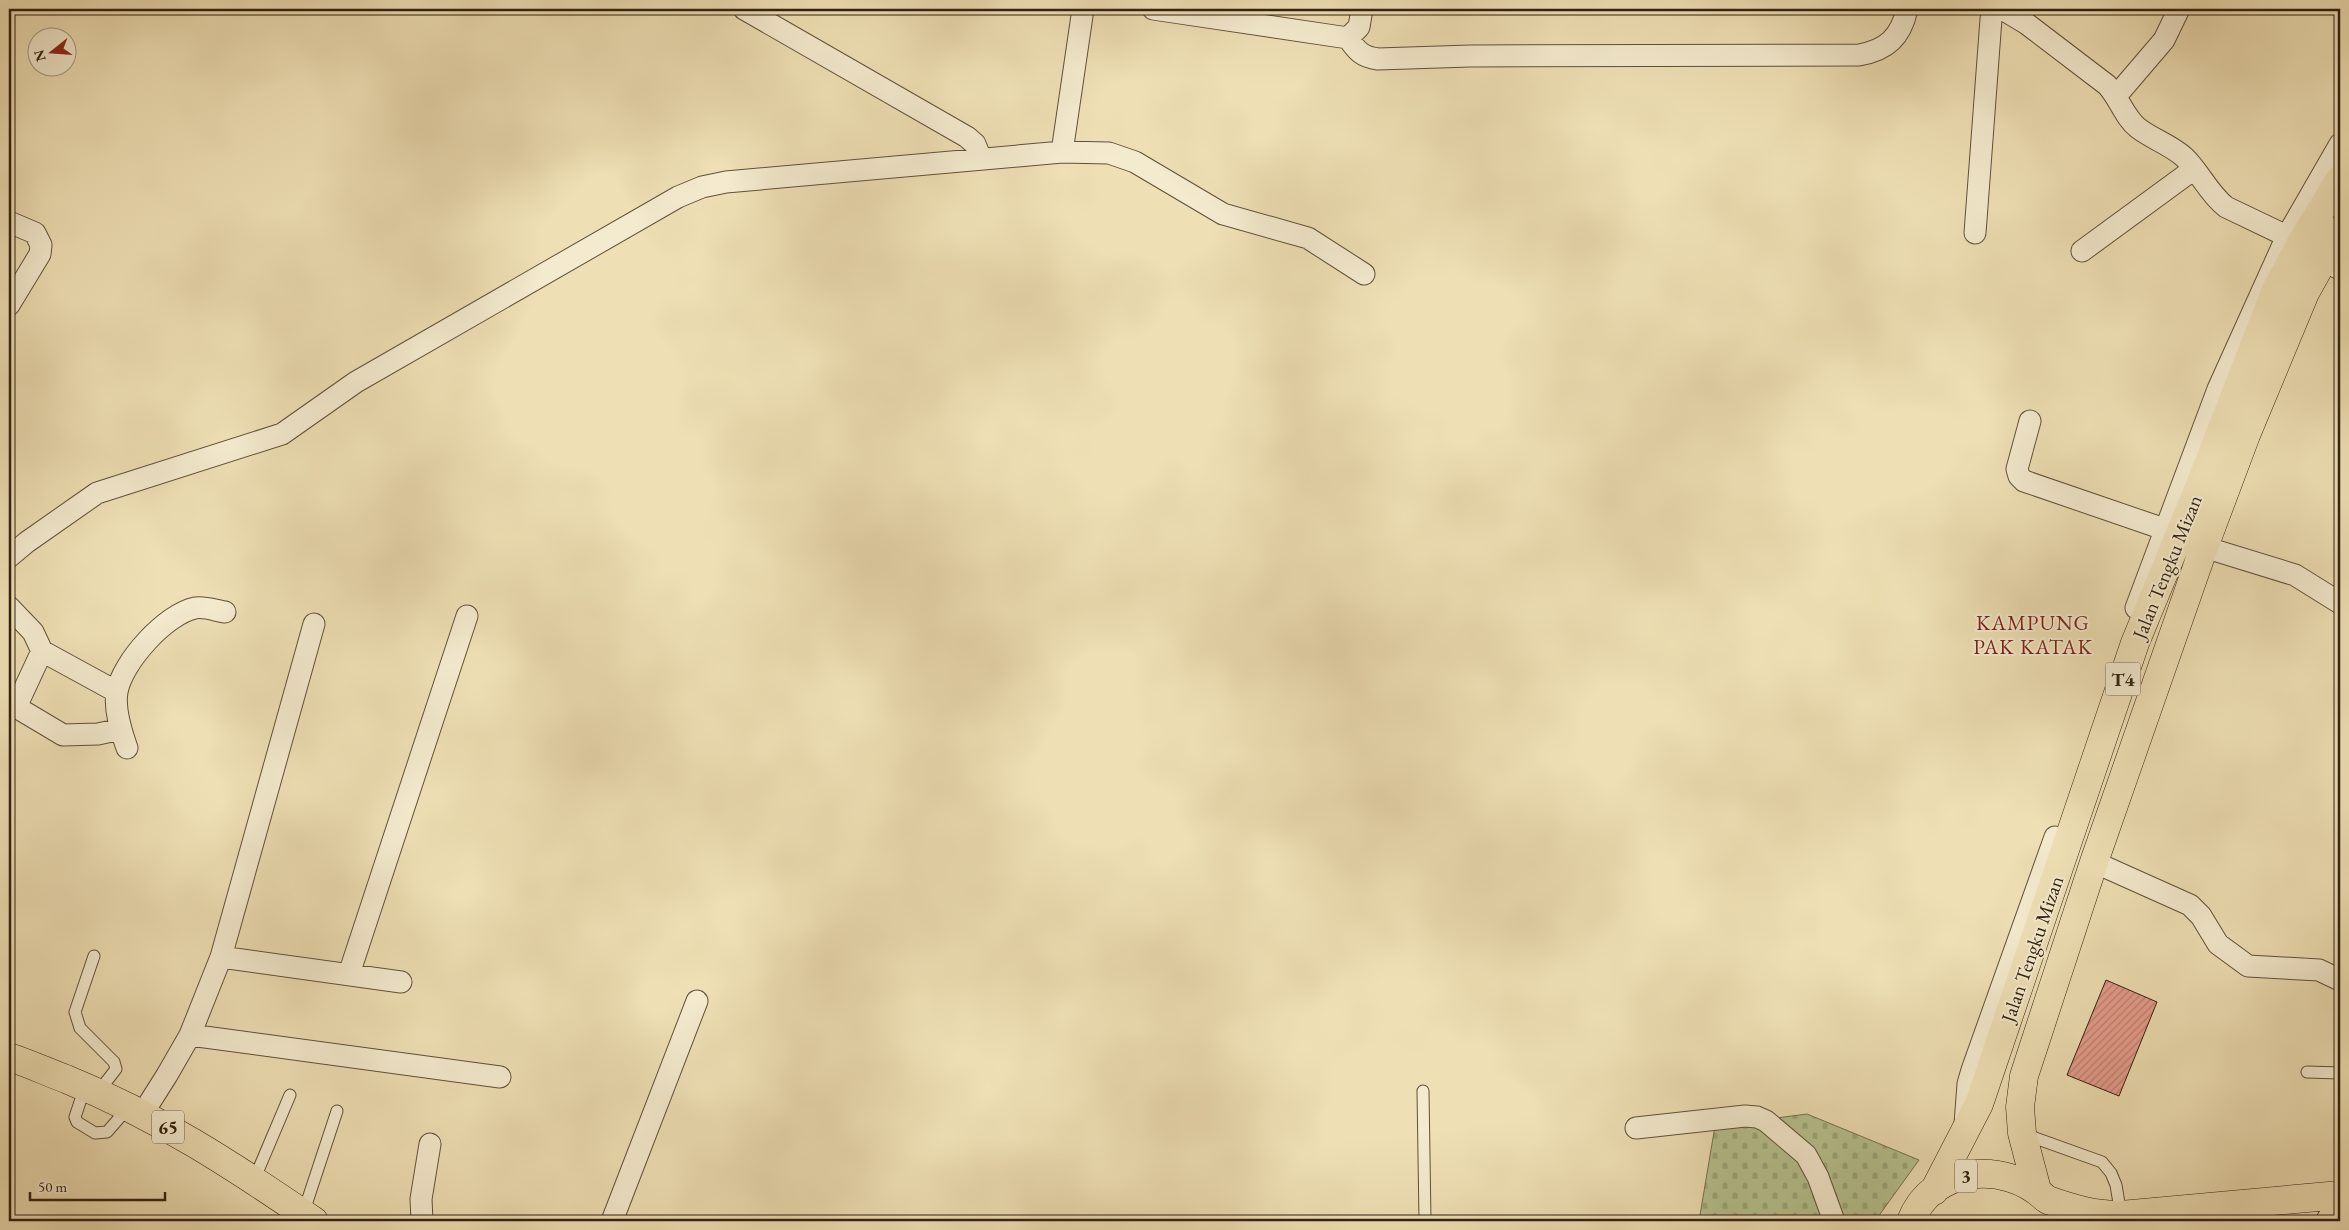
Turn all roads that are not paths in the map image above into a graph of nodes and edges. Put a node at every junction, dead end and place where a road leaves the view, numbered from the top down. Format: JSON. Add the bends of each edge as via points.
{"nodes":[{"id":1,"x":744,"y":9,"type":"edge"},
{"id":2,"x":1083,"y":9,"type":"edge"},
{"id":3,"x":1153,"y":9,"type":"edge"},
{"id":4,"x":1362,"y":9,"type":"edge"},
{"id":5,"x":1907,"y":9,"type":"edge"},
{"id":6,"x":1994,"y":9,"type":"edge"},
{"id":7,"x":2002,"y":9,"type":"edge"},
{"id":8,"x":2179,"y":9,"type":"edge"},
{"id":9,"x":1348,"y":38,"type":"junction"},
{"id":10,"x":2117,"y":95,"type":"junction"},
{"id":11,"x":2340,"y":144,"type":"edge"},
{"id":12,"x":1062,"y":152,"type":"junction"},
{"id":13,"x":981,"y":159,"type":"junction"},
{"id":14,"x":2194,"y":169,"type":"junction"},
{"id":15,"x":2340,"y":179,"type":"edge"},
{"id":16,"x":9,"y":222,"type":"edge"},
{"id":17,"x":2340,"y":230,"type":"edge"},
{"id":18,"x":1975,"y":233,"type":"dead end"},
{"id":19,"x":2294,"y":239,"type":"junction"},
{"id":20,"x":2082,"y":251,"type":"dead end"},
{"id":21,"x":2331,"y":264,"type":"edge"},
{"id":22,"x":1364,"y":274,"type":"dead end"},
{"id":23,"x":9,"y":305,"type":"edge"},
{"id":24,"x":2030,"y":421,"type":"dead end"},
{"id":25,"x":2164,"y":529,"type":"junction"},
{"id":26,"x":2204,"y":547,"type":"junction"},
{"id":27,"x":9,"y":557,"type":"edge"},
{"id":28,"x":2340,"y":603,"type":"edge"},
{"id":29,"x":9,"y":607,"type":"edge"},
{"id":30,"x":225,"y":612,"type":"dead end"},
{"id":31,"x":467,"y":616,"type":"dead end"},
{"id":32,"x":314,"y":624,"type":"dead end"},
{"id":33,"x":42,"y":651,"type":"junction"},
{"id":34,"x":117,"y":692,"type":"junction"},
{"id":35,"x":12,"y":706,"type":"edge"},
{"id":36,"x":2094,"y":862,"type":"junction"},
{"id":37,"x":94,"y":956,"type":"dead end"},
{"id":38,"x":220,"y":957,"type":"junction"},
{"id":39,"x":349,"y":974,"type":"junction"},
{"id":40,"x":2340,"y":980,"type":"edge"},
{"id":41,"x":401,"y":982,"type":"dead end"},
{"id":42,"x":697,"y":1001,"type":"dead end"},
{"id":43,"x":190,"y":1035,"type":"junction"},
{"id":44,"x":9,"y":1057,"type":"edge"},
{"id":45,"x":2307,"y":1072,"type":"dead end"},
{"id":46,"x":2340,"y":1073,"type":"edge"},
{"id":47,"x":500,"y":1077,"type":"dead end"},
{"id":48,"x":92,"y":1089,"type":"junction"},
{"id":49,"x":1423,"y":1091,"type":"dead end"},
{"id":50,"x":290,"y":1096,"type":"dead end"},
{"id":51,"x":136,"y":1110,"type":"junction"},
{"id":52,"x":338,"y":1111,"type":"dead end"},
{"id":53,"x":1636,"y":1128,"type":"dead end"},
{"id":54,"x":1964,"y":1132,"type":"junction"},
{"id":55,"x":2022,"y":1133,"type":"junction"},
{"id":56,"x":430,"y":1144,"type":"dead end"},
{"id":57,"x":254,"y":1180,"type":"junction"},
{"id":58,"x":1934,"y":1190,"type":"junction"},
{"id":59,"x":2340,"y":1195,"type":"edge"},
{"id":60,"x":2049,"y":1204,"type":"edge"},
{"id":61,"x":2122,"y":1215,"type":"junction"},
{"id":62,"x":308,"y":1217,"type":"edge"},
{"id":63,"x":1911,"y":1219,"type":"edge"},
{"id":64,"x":2340,"y":1220,"type":"edge"},
{"id":65,"x":422,"y":1221,"type":"edge"},
{"id":66,"x":612,"y":1221,"type":"edge"},
{"id":67,"x":1425,"y":1221,"type":"edge"},
{"id":68,"x":1834,"y":1221,"type":"edge"},
{"id":69,"x":2330,"y":1221,"type":"edge"}],
"edges":[{"from":1,"to":13,"type":"street","via":[[967,137],[975,144]]},
{"from":2,"to":12,"type":"street"},
{"from":3,"to":9,"type":"street"},
{"from":4,"to":9,"type":"street","via":[[1359,27]]},
{"from":5,"to":9,"type":"street","via":[[1904,26],[1888,44],[1859,55],[1378,59],[1357,52]]},
{"from":6,"to":18,"type":"street"},
{"from":7,"to":10,"type":"street","via":[[2028,24]]},
{"from":8,"to":10,"type":"street","via":[[2164,40]]},
{"from":10,"to":14,"type":"street","via":[[2138,128],[2183,156]]},
{"from":11,"to":19,"type":"street"},
{"from":12,"to":13,"type":"street"},
{"from":12,"to":22,"type":"street","via":[[1109,153],[1136,162],[1223,214],[1308,238]]},
{"from":13,"to":27,"type":"street","via":[[726,182],[702,187],[678,197],[356,382],[282,434],[97,493]]},
{"from":14,"to":19,"type":"street","via":[[2217,201]]},
{"from":14,"to":20,"type":"street"},
{"from":15,"to":19,"type":"main road","name":"Jalan Tengku Mizan","number":"T4"},
{"from":16,"to":23,"type":"street","via":[[35,233],[41,246],[40,254]]},
{"from":17,"to":21,"type":"main road","name":"Jalan Tengku Mizan","number":"T4"},
{"from":19,"to":25,"type":"street","via":[[2218,389]]},
{"from":19,"to":54,"type":"main road","name":"Jalan Tengku Mizan","number":"T4","via":[[2135,643],[1996,1058],[1979,1104]]},
{"from":21,"to":26,"type":"main road","name":"Jalan Tengku Mizan","number":"T4","via":[[2305,293]]},
{"from":24,"to":25,"type":"street","via":[[2017,469],[2024,482]]},
{"from":25,"to":54,"type":"street","via":[[1972,1070]]},
{"from":26,"to":28,"type":"street","via":[[2295,575]]},
{"from":26,"to":36,"type":"main road","name":"Jalan Tengku Mizan","number":"T4"},
{"from":29,"to":33,"type":"street","via":[[33,632]]},
{"from":30,"to":34,"type":"street","via":[[196,608],[168,622],[156,631],[124,672]]},
{"from":31,"to":39,"type":"street"},
{"from":32,"to":38,"type":"street"},
{"from":33,"to":34,"type":"street"},
{"from":33,"to":35,"type":"street"},
{"from":34,"to":35,"type":"street","via":[[124,738],[98,734],[63,735]]},
{"from":36,"to":40,"type":"street","via":[[2190,905],[2218,944],[2248,966],[2319,970]]},
{"from":36,"to":55,"type":"main road","name":"Jalan Tengku Mizan","number":"T4","via":[[2024,1076],[2020,1106]]},
{"from":37,"to":48,"type":"lane","via":[[76,1012],[80,1028],[114,1062],[116,1069]]},
{"from":38,"to":39,"type":"street"},
{"from":38,"to":43,"type":"street"},
{"from":39,"to":41,"type":"street"},
{"from":42,"to":66,"type":"street"},
{"from":43,"to":47,"type":"street"},
{"from":43,"to":51,"type":"street","via":[[167,1075]]},
{"from":44,"to":48,"type":"main road","number":"65"},
{"from":45,"to":46,"type":"lane"},
{"from":48,"to":51,"type":"main road","number":"65"},
{"from":48,"to":51,"type":"lane","via":[[75,1116],[77,1122],[95,1133],[107,1132]]},
{"from":49,"to":67,"type":"lane"},
{"from":50,"to":57,"type":"lane"},
{"from":51,"to":57,"type":"main road","number":"65","via":[[189,1138]]},
{"from":52,"to":62,"type":"lane"},
{"from":53,"to":68,"type":"street","via":[[1745,1116],[1766,1121],[1806,1155]]},
{"from":54,"to":58,"type":"main road","name":"Jalan Tengku Mizan","number":"T4"},
{"from":55,"to":60,"type":"main road","name":"Jalan Tengku Mizan","number":"T4"},
{"from":55,"to":61,"type":"lane","via":[[2102,1162],[2116,1185]]},
{"from":56,"to":65,"type":"street","via":[[421,1199]]},
{"from":57,"to":62,"type":"main road","number":"65"},
{"from":58,"to":60,"type":"main road","number":"3","via":[[1958,1177],[1985,1172],[2012,1177]]},
{"from":58,"to":63,"type":"main road","number":"3"},
{"from":59,"to":61,"type":"main road","number":"3"},
{"from":60,"to":61,"type":"main road","number":"3","via":[[2101,1215]]},
{"from":64,"to":69,"type":"main road"}]}
